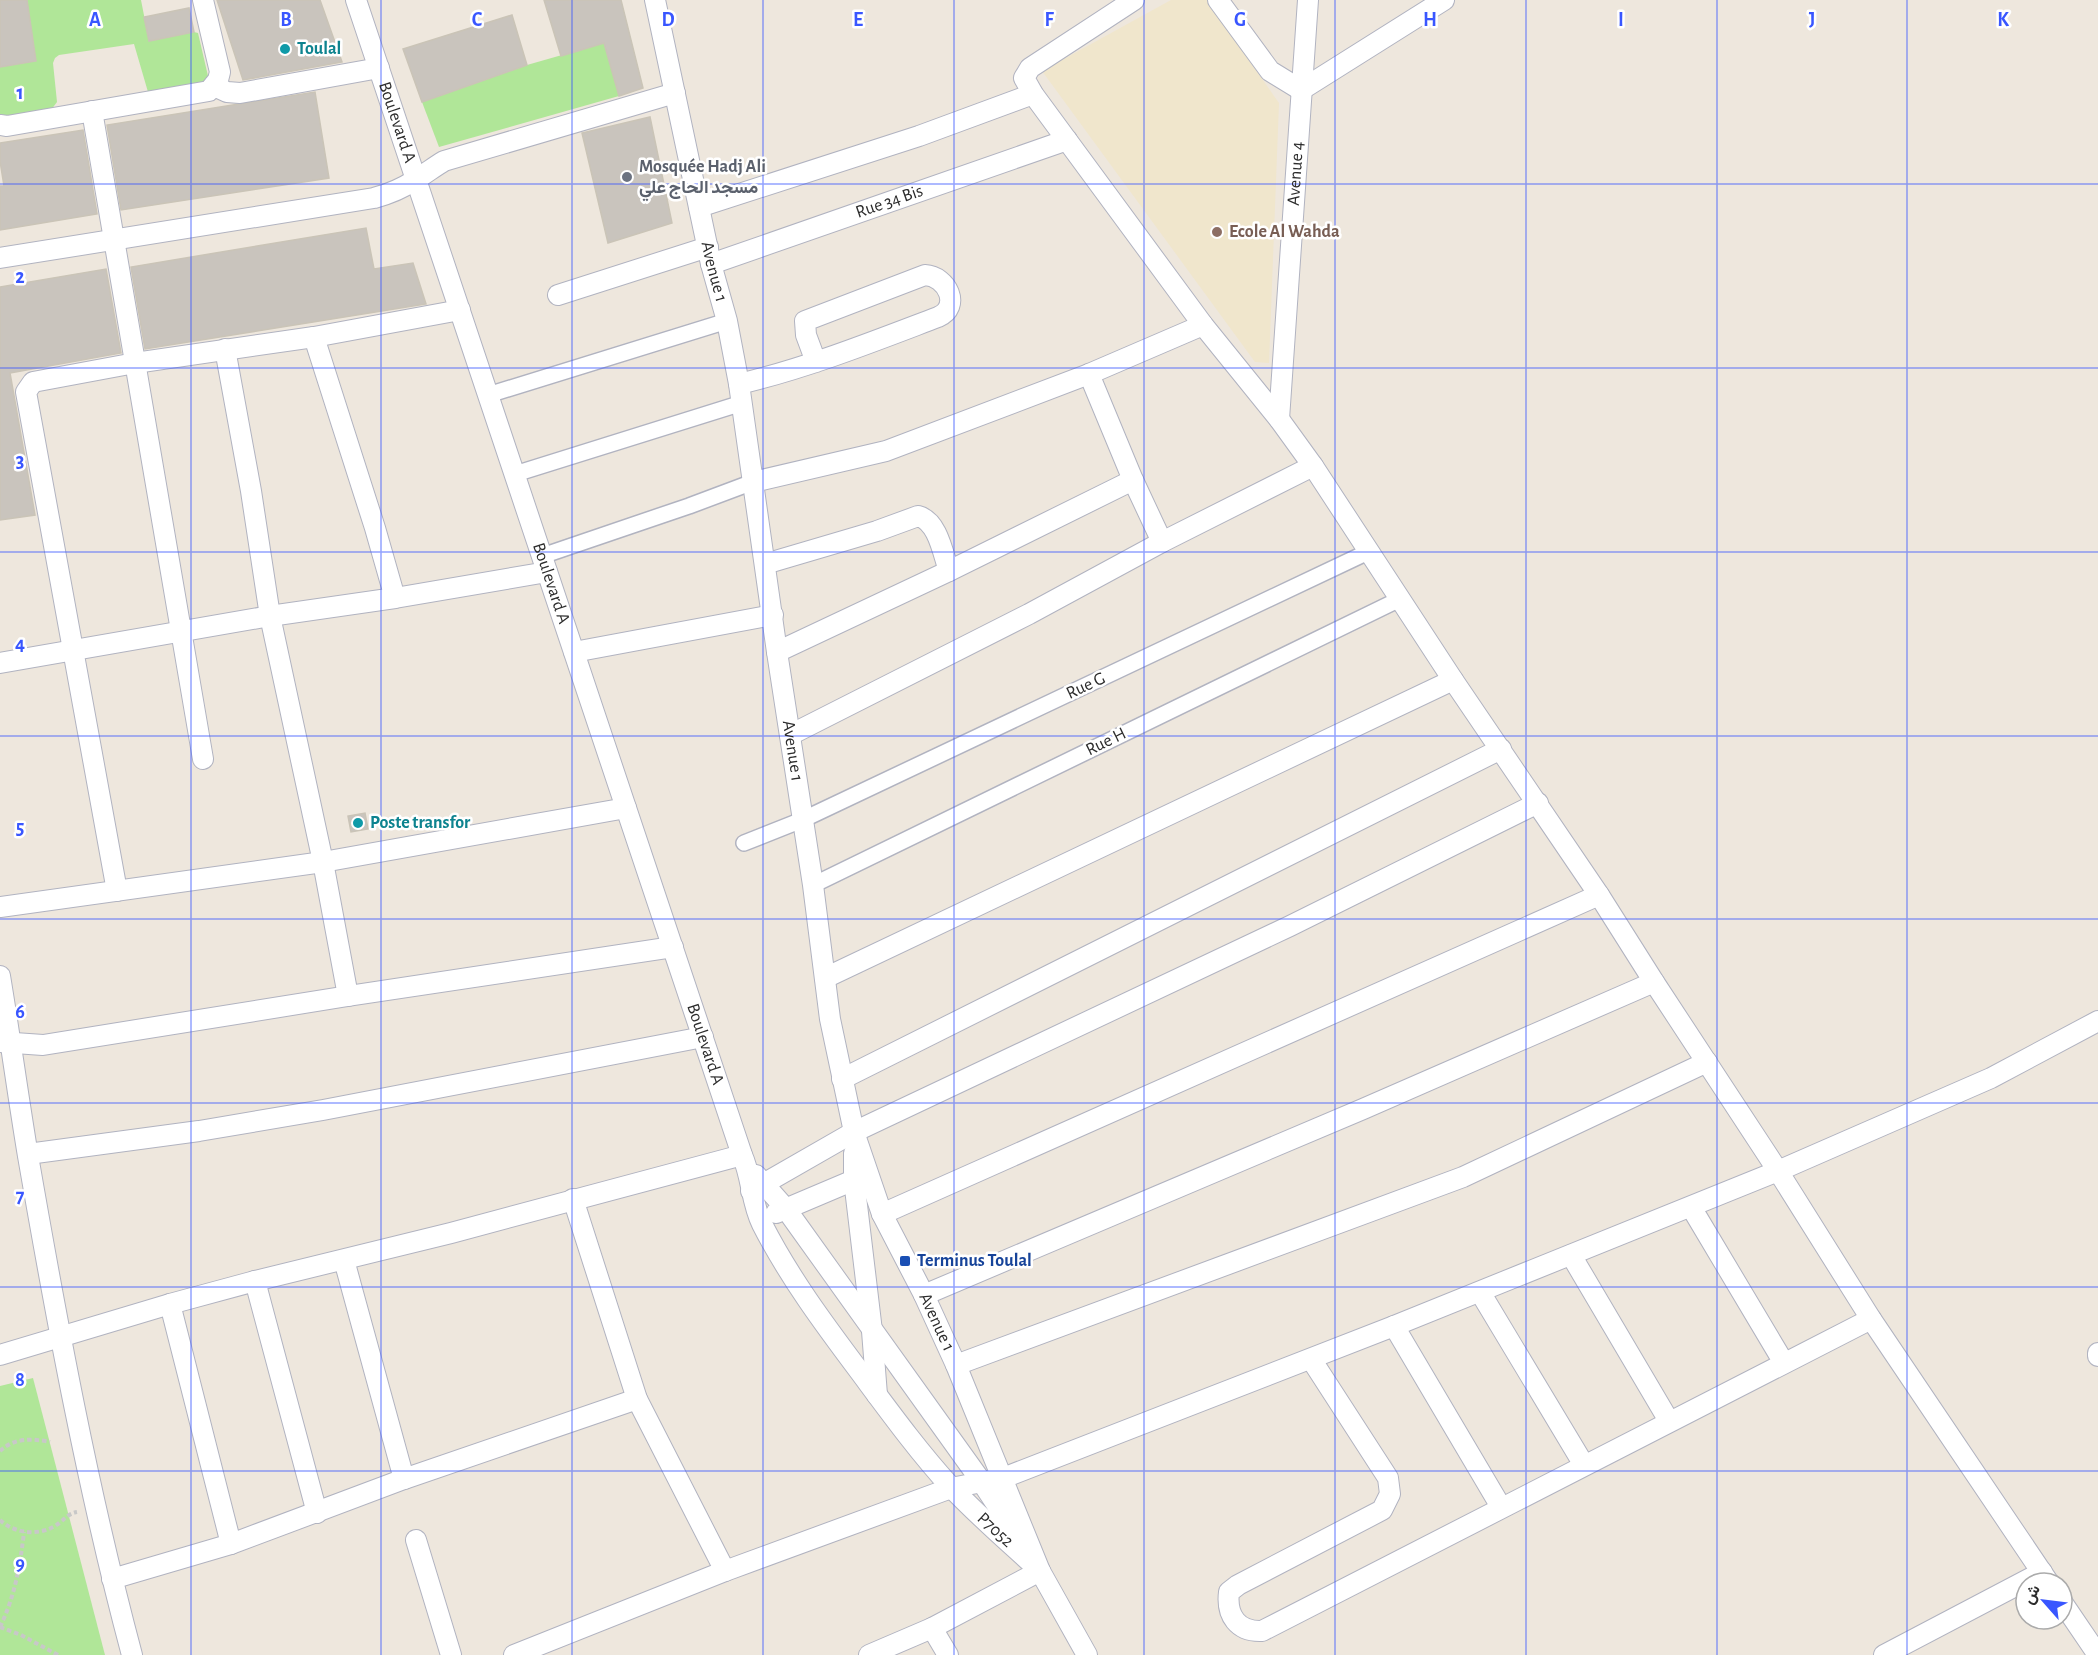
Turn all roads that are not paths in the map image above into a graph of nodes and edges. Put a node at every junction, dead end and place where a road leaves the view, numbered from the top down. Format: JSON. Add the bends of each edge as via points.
{"nodes":[{"id":1,"x":203,"y":0,"type":"edge"},
{"id":2,"x":356,"y":0,"type":"edge"},
{"id":3,"x":655,"y":0,"type":"edge"},
{"id":4,"x":1134,"y":0,"type":"edge"},
{"id":5,"x":1218,"y":0,"type":"edge"},
{"id":6,"x":1308,"y":0,"type":"edge"},
{"id":7,"x":1444,"y":0,"type":"edge"},
{"id":8,"x":379,"y":68,"type":"junction"},
{"id":9,"x":214,"y":86,"type":"junction"},
{"id":10,"x":1301,"y":90,"type":"junction"},
{"id":11,"x":675,"y":93,"type":"junction"},
{"id":12,"x":1033,"y":94,"type":"junction"},
{"id":13,"x":92,"y":111,"type":"junction"},
{"id":14,"x":0,"y":125,"type":"edge"},
{"id":15,"x":1067,"y":140,"type":"junction"},
{"id":16,"x":416,"y":180,"type":"junction"},
{"id":17,"x":699,"y":207,"type":"junction"},
{"id":18,"x":114,"y":239,"type":"junction"},
{"id":19,"x":710,"y":256,"type":"junction"},
{"id":20,"x":0,"y":258,"type":"edge"},
{"id":21,"x":558,"y":295,"type":"dead end"},
{"id":22,"x":460,"y":310,"type":"junction"},
{"id":23,"x":727,"y":321,"type":"junction"},
{"id":24,"x":1203,"y":326,"type":"junction"},
{"id":25,"x":314,"y":337,"type":"junction"},
{"id":26,"x":225,"y":349,"type":"junction"},
{"id":27,"x":816,"y":362,"type":"junction"},
{"id":28,"x":135,"y":363,"type":"junction"},
{"id":29,"x":1089,"y":374,"type":"junction"},
{"id":30,"x":740,"y":393,"type":"junction"},
{"id":31,"x":488,"y":395,"type":"junction"},
{"id":32,"x":1279,"y":418,"type":"junction"},
{"id":33,"x":1313,"y":466,"type":"junction"},
{"id":34,"x":515,"y":474,"type":"junction"},
{"id":35,"x":1133,"y":480,"type":"junction"},
{"id":36,"x":753,"y":482,"type":"junction"},
{"id":37,"x":1162,"y":542,"type":"junction"},
{"id":38,"x":1370,"y":551,"type":"junction"},
{"id":39,"x":544,"y":564,"type":"junction"},
{"id":40,"x":765,"y":564,"type":"junction"},
{"id":41,"x":949,"y":571,"type":"junction"},
{"id":42,"x":395,"y":598,"type":"junction"},
{"id":43,"x":1400,"y":599,"type":"junction"},
{"id":44,"x":773,"y":615,"type":"junction"},
{"id":45,"x":270,"y":616,"type":"junction"},
{"id":46,"x":181,"y":631,"type":"junction"},
{"id":47,"x":72,"y":651,"type":"junction"},
{"id":48,"x":574,"y":652,"type":"junction"},
{"id":49,"x":777,"y":652,"type":"junction"},
{"id":50,"x":0,"y":663,"type":"edge"},
{"id":51,"x":1453,"y":680,"type":"junction"},
{"id":52,"x":790,"y":735,"type":"junction"},
{"id":53,"x":1501,"y":749,"type":"junction"},
{"id":54,"x":203,"y":759,"type":"dead end"},
{"id":55,"x":1538,"y":803,"type":"junction"},
{"id":56,"x":626,"y":808,"type":"junction"},
{"id":57,"x":802,"y":820,"type":"junction"},
{"id":58,"x":744,"y":843,"type":"dead end"},
{"id":59,"x":323,"y":862,"type":"junction"},
{"id":60,"x":813,"y":885,"type":"junction"},
{"id":61,"x":117,"y":891,"type":"junction"},
{"id":62,"x":1599,"y":895,"type":"junction"},
{"id":63,"x":0,"y":907,"type":"edge"},
{"id":64,"x":673,"y":947,"type":"junction"},
{"id":65,"x":0,"y":976,"type":"edge"},
{"id":66,"x":825,"y":978,"type":"junction"},
{"id":67,"x":1654,"y":982,"type":"junction"},
{"id":68,"x":348,"y":996,"type":"junction"},
{"id":69,"x":2098,"y":1021,"type":"edge"},
{"id":70,"x":703,"y":1037,"type":"junction"},
{"id":71,"x":6,"y":1042,"type":"edge"},
{"id":72,"x":1707,"y":1062,"type":"junction"},
{"id":73,"x":842,"y":1079,"type":"junction"},
{"id":74,"x":854,"y":1132,"type":"junction"},
{"id":75,"x":28,"y":1154,"type":"junction"},
{"id":76,"x":745,"y":1161,"type":"junction"},
{"id":77,"x":1779,"y":1171,"type":"junction"},
{"id":78,"x":860,"y":1175,"type":"junction"},
{"id":79,"x":758,"y":1187,"type":"junction"},
{"id":80,"x":573,"y":1199,"type":"junction"},
{"id":81,"x":1691,"y":1207,"type":"junction"},
{"id":82,"x":786,"y":1209,"type":"junction"},
{"id":83,"x":882,"y":1214,"type":"junction"},
{"id":84,"x":760,"y":1221,"type":"junction"},
{"id":85,"x":1571,"y":1255,"type":"junction"},
{"id":86,"x":344,"y":1260,"type":"junction"},
{"id":87,"x":255,"y":1281,"type":"junction"},
{"id":88,"x":1480,"y":1292,"type":"junction"},
{"id":89,"x":924,"y":1294,"type":"junction"},
{"id":90,"x":170,"y":1304,"type":"junction"},
{"id":91,"x":1871,"y":1318,"type":"junction"},
{"id":92,"x":1394,"y":1326,"type":"junction"},
{"id":93,"x":872,"y":1331,"type":"junction"},
{"id":94,"x":62,"y":1337,"type":"junction"},
{"id":95,"x":0,"y":1355,"type":"edge"},
{"id":96,"x":1311,"y":1359,"type":"junction"},
{"id":97,"x":1784,"y":1362,"type":"junction"},
{"id":98,"x":956,"y":1365,"type":"junction"},
{"id":99,"x":877,"y":1395,"type":"junction"},
{"id":100,"x":637,"y":1399,"type":"junction"},
{"id":101,"x":1669,"y":1421,"type":"junction"},
{"id":102,"x":1584,"y":1465,"type":"junction"},
{"id":103,"x":1003,"y":1478,"type":"junction"},
{"id":104,"x":404,"y":1479,"type":"junction"},
{"id":105,"x":981,"y":1481,"type":"junction"},
{"id":106,"x":951,"y":1488,"type":"junction"},
{"id":107,"x":1501,"y":1507,"type":"junction"},
{"id":108,"x":318,"y":1513,"type":"junction"},
{"id":109,"x":416,"y":1540,"type":"dead end"},
{"id":110,"x":231,"y":1544,"type":"junction"},
{"id":111,"x":1040,"y":1571,"type":"junction"},
{"id":112,"x":2040,"y":1571,"type":"edge"},
{"id":113,"x":725,"y":1572,"type":"junction"},
{"id":114,"x":112,"y":1578,"type":"junction"},
{"id":115,"x":2014,"y":1593,"type":"edge"},
{"id":116,"x":2074,"y":1620,"type":"edge"},
{"id":117,"x":932,"y":1628,"type":"junction"},
{"id":118,"x":132,"y":1655,"type":"edge"},
{"id":119,"x":451,"y":1655,"type":"edge"},
{"id":120,"x":514,"y":1655,"type":"edge"},
{"id":121,"x":869,"y":1655,"type":"edge"},
{"id":122,"x":948,"y":1655,"type":"edge"},
{"id":123,"x":1087,"y":1655,"type":"edge"},
{"id":124,"x":1884,"y":1655,"type":"edge"},
{"id":125,"x":2098,"y":1655,"type":"edge"}],
"edges":[{"from":1,"to":9,"type":"street","via":[[219,65]]},
{"from":2,"to":8,"type":"street","name":"Boulevard A"},
{"from":3,"to":11,"type":"street","name":"Avenue 1"},
{"from":4,"to":12,"type":"street","via":[[1030,68],[1024,78]]},
{"from":5,"to":10,"type":"street","via":[[1270,71]]},
{"from":6,"to":10,"type":"street","name":"Avenue 4"},
{"from":7,"to":10,"type":"street"},
{"from":8,"to":9,"type":"street","via":[[240,93]]},
{"from":8,"to":16,"type":"street","name":"Boulevard A"},
{"from":9,"to":13,"type":"street","via":[[202,93]]},
{"from":10,"to":32,"type":"street","name":"Avenue 4"},
{"from":11,"to":16,"type":"street","via":[[444,161]]},
{"from":11,"to":17,"type":"street","name":"Avenue 1"},
{"from":12,"to":15,"type":"street"},
{"from":12,"to":17,"type":"street","via":[[919,136]]},
{"from":13,"to":14,"type":"street"},
{"from":13,"to":18,"type":"street"},
{"from":15,"to":19,"type":"street","name":"Rue 34 Bis"},
{"from":15,"to":24,"type":"street"},
{"from":16,"to":18,"type":"street","via":[[374,198]]},
{"from":16,"to":22,"type":"street","name":"Boulevard A"},
{"from":17,"to":19,"type":"street","name":"Avenue 1"},
{"from":18,"to":20,"type":"street"},
{"from":18,"to":28,"type":"street"},
{"from":19,"to":21,"type":"street","name":"Rue 34 Bis"},
{"from":19,"to":23,"type":"street","name":"Avenue 1"},
{"from":22,"to":25,"type":"street"},
{"from":22,"to":31,"type":"street","name":"Boulevard A"},
{"from":23,"to":30,"type":"street","name":"Avenue 1"},
{"from":23,"to":31,"type":"street"},
{"from":24,"to":29,"type":"street"},
{"from":24,"to":32,"type":"street"},
{"from":25,"to":26,"type":"street"},
{"from":25,"to":42,"type":"street"},
{"from":26,"to":28,"type":"street"},
{"from":26,"to":45,"type":"street"},
{"from":27,"to":27,"type":"street","via":[[805,329],[808,319],[925,275],[944,283],[951,302],[945,315]]},
{"from":27,"to":30,"type":"street"},
{"from":28,"to":46,"type":"street"},
{"from":28,"to":47,"type":"street","via":[[33,382],[26,392]]},
{"from":29,"to":35,"type":"street"},
{"from":29,"to":36,"type":"street","via":[[886,452]]},
{"from":30,"to":34,"type":"street"},
{"from":30,"to":36,"type":"street","name":"Avenue 1"},
{"from":31,"to":34,"type":"street","name":"Boulevard A"},
{"from":32,"to":33,"type":"street"},
{"from":33,"to":37,"type":"street"},
{"from":33,"to":38,"type":"street"},
{"from":34,"to":39,"type":"street","name":"Boulevard A"},
{"from":35,"to":37,"type":"street"},
{"from":35,"to":41,"type":"street"},
{"from":36,"to":39,"type":"street"},
{"from":36,"to":40,"type":"street","name":"Avenue 1"},
{"from":37,"to":52,"type":"street"},
{"from":38,"to":43,"type":"street"},
{"from":38,"to":57,"type":"street","name":"Rue G"},
{"from":39,"to":42,"type":"street"},
{"from":39,"to":48,"type":"street","name":"Boulevard A"},
{"from":40,"to":41,"type":"street","via":[[918,516],[929,521]]},
{"from":40,"to":44,"type":"street","name":"Avenue 1"},
{"from":41,"to":49,"type":"street"},
{"from":42,"to":45,"type":"street"},
{"from":43,"to":51,"type":"street"},
{"from":43,"to":60,"type":"street","name":"Rue H"},
{"from":44,"to":48,"type":"street"},
{"from":44,"to":49,"type":"street","name":"Avenue 1"},
{"from":45,"to":46,"type":"street"},
{"from":45,"to":59,"type":"street"},
{"from":46,"to":47,"type":"street"},
{"from":46,"to":54,"type":"street"},
{"from":47,"to":50,"type":"street"},
{"from":47,"to":61,"type":"street"},
{"from":48,"to":56,"type":"street","name":"Boulevard A"},
{"from":49,"to":52,"type":"street","name":"Avenue 1"},
{"from":51,"to":53,"type":"street"},
{"from":51,"to":66,"type":"street"},
{"from":52,"to":57,"type":"street","name":"Avenue 1"},
{"from":53,"to":55,"type":"street"},
{"from":53,"to":73,"type":"street"},
{"from":55,"to":62,"type":"street"},
{"from":55,"to":74,"type":"street","via":[[1279,931]]},
{"from":56,"to":59,"type":"street"},
{"from":56,"to":64,"type":"street","name":"Boulevard A"},
{"from":57,"to":58,"type":"street","name":"Rue G"},
{"from":57,"to":60,"type":"street","name":"Avenue 1"},
{"from":59,"to":61,"type":"street"},
{"from":59,"to":68,"type":"street"},
{"from":60,"to":66,"type":"street","name":"Avenue 1"},
{"from":61,"to":63,"type":"street"},
{"from":62,"to":67,"type":"street"},
{"from":62,"to":83,"type":"street"},
{"from":64,"to":68,"type":"street"},
{"from":64,"to":70,"type":"street","name":"Boulevard A"},
{"from":65,"to":71,"type":"street"},
{"from":66,"to":73,"type":"street","name":"Avenue 1"},
{"from":67,"to":72,"type":"street"},
{"from":67,"to":89,"type":"street"},
{"from":68,"to":71,"type":"street","via":[[43,1045]]},
{"from":69,"to":77,"type":"street","via":[[1991,1078]]},
{"from":70,"to":75,"type":"street","via":[[323,1110]]},
{"from":70,"to":76,"type":"street","name":"Boulevard A"},
{"from":71,"to":75,"type":"street"},
{"from":72,"to":77,"type":"street"},
{"from":72,"to":98,"type":"street","via":[[1463,1177]]},
{"from":73,"to":74,"type":"street","name":"Avenue 1"},
{"from":74,"to":78,"type":"street","name":"Avenue 1"},
{"from":74,"to":79,"type":"street"},
{"from":75,"to":94,"type":"street"},
{"from":76,"to":79,"type":"street","name":"Boulevard A"},
{"from":76,"to":80,"type":"street"},
{"from":77,"to":81,"type":"street"},
{"from":77,"to":91,"type":"street"},
{"from":78,"to":82,"type":"street"},
{"from":78,"to":83,"type":"street","name":"Avenue 1"},
{"from":78,"to":93,"type":"street"},
{"from":79,"to":82,"type":"street"},
{"from":79,"to":84,"type":"street","name":"Boulevard A"},
{"from":80,"to":86,"type":"street"},
{"from":80,"to":100,"type":"street"},
{"from":81,"to":85,"type":"street"},
{"from":81,"to":97,"type":"street"},
{"from":82,"to":84,"type":"street"},
{"from":82,"to":93,"type":"street"},
{"from":83,"to":89,"type":"street","name":"Avenue 1"},
{"from":84,"to":99,"type":"street","name":"Boulevard A","via":[[811,1306]]},
{"from":85,"to":88,"type":"street"},
{"from":85,"to":101,"type":"street"},
{"from":86,"to":87,"type":"street"},
{"from":86,"to":104,"type":"street"},
{"from":87,"to":90,"type":"street"},
{"from":87,"to":108,"type":"street"},
{"from":88,"to":92,"type":"street"},
{"from":88,"to":102,"type":"street"},
{"from":89,"to":98,"type":"street","name":"Avenue 1"},
{"from":90,"to":94,"type":"street"},
{"from":90,"to":110,"type":"street"},
{"from":91,"to":97,"type":"street"},
{"from":91,"to":112,"type":"street"},
{"from":92,"to":96,"type":"street"},
{"from":92,"to":107,"type":"street"},
{"from":93,"to":99,"type":"street"},
{"from":93,"to":105,"type":"street"},
{"from":94,"to":95,"type":"street"},
{"from":94,"to":114,"type":"street"},
{"from":96,"to":103,"type":"street"},
{"from":96,"to":107,"type":"street","via":[[1388,1478],[1390,1494],[1382,1510],[1238,1585],[1229,1593],[1227,1604],[1238,1626],[1262,1631]]},
{"from":97,"to":101,"type":"street"},
{"from":98,"to":103,"type":"street","name":"Avenue 1"},
{"from":99,"to":106,"type":"street","name":"Boulevard A"},
{"from":100,"to":104,"type":"street"},
{"from":100,"to":113,"type":"street"},
{"from":101,"to":102,"type":"street"},
{"from":102,"to":107,"type":"street"},
{"from":103,"to":105,"type":"street"},
{"from":103,"to":111,"type":"street","name":"P7052"},
{"from":104,"to":108,"type":"street"},
{"from":105,"to":106,"type":"street"},
{"from":105,"to":111,"type":"street","name":"P7052"},
{"from":106,"to":111,"type":"street","name":"P7052"},
{"from":106,"to":113,"type":"street"},
{"from":108,"to":110,"type":"street"},
{"from":109,"to":119,"type":"street"},
{"from":110,"to":114,"type":"street"},
{"from":111,"to":117,"type":"street"},
{"from":111,"to":123,"type":"street","name":"P7052"},
{"from":113,"to":120,"type":"street"},
{"from":114,"to":118,"type":"street"},
{"from":115,"to":124,"type":"street"},
{"from":116,"to":125,"type":"street"},
{"from":117,"to":121,"type":"street"},
{"from":117,"to":122,"type":"street"}]}
